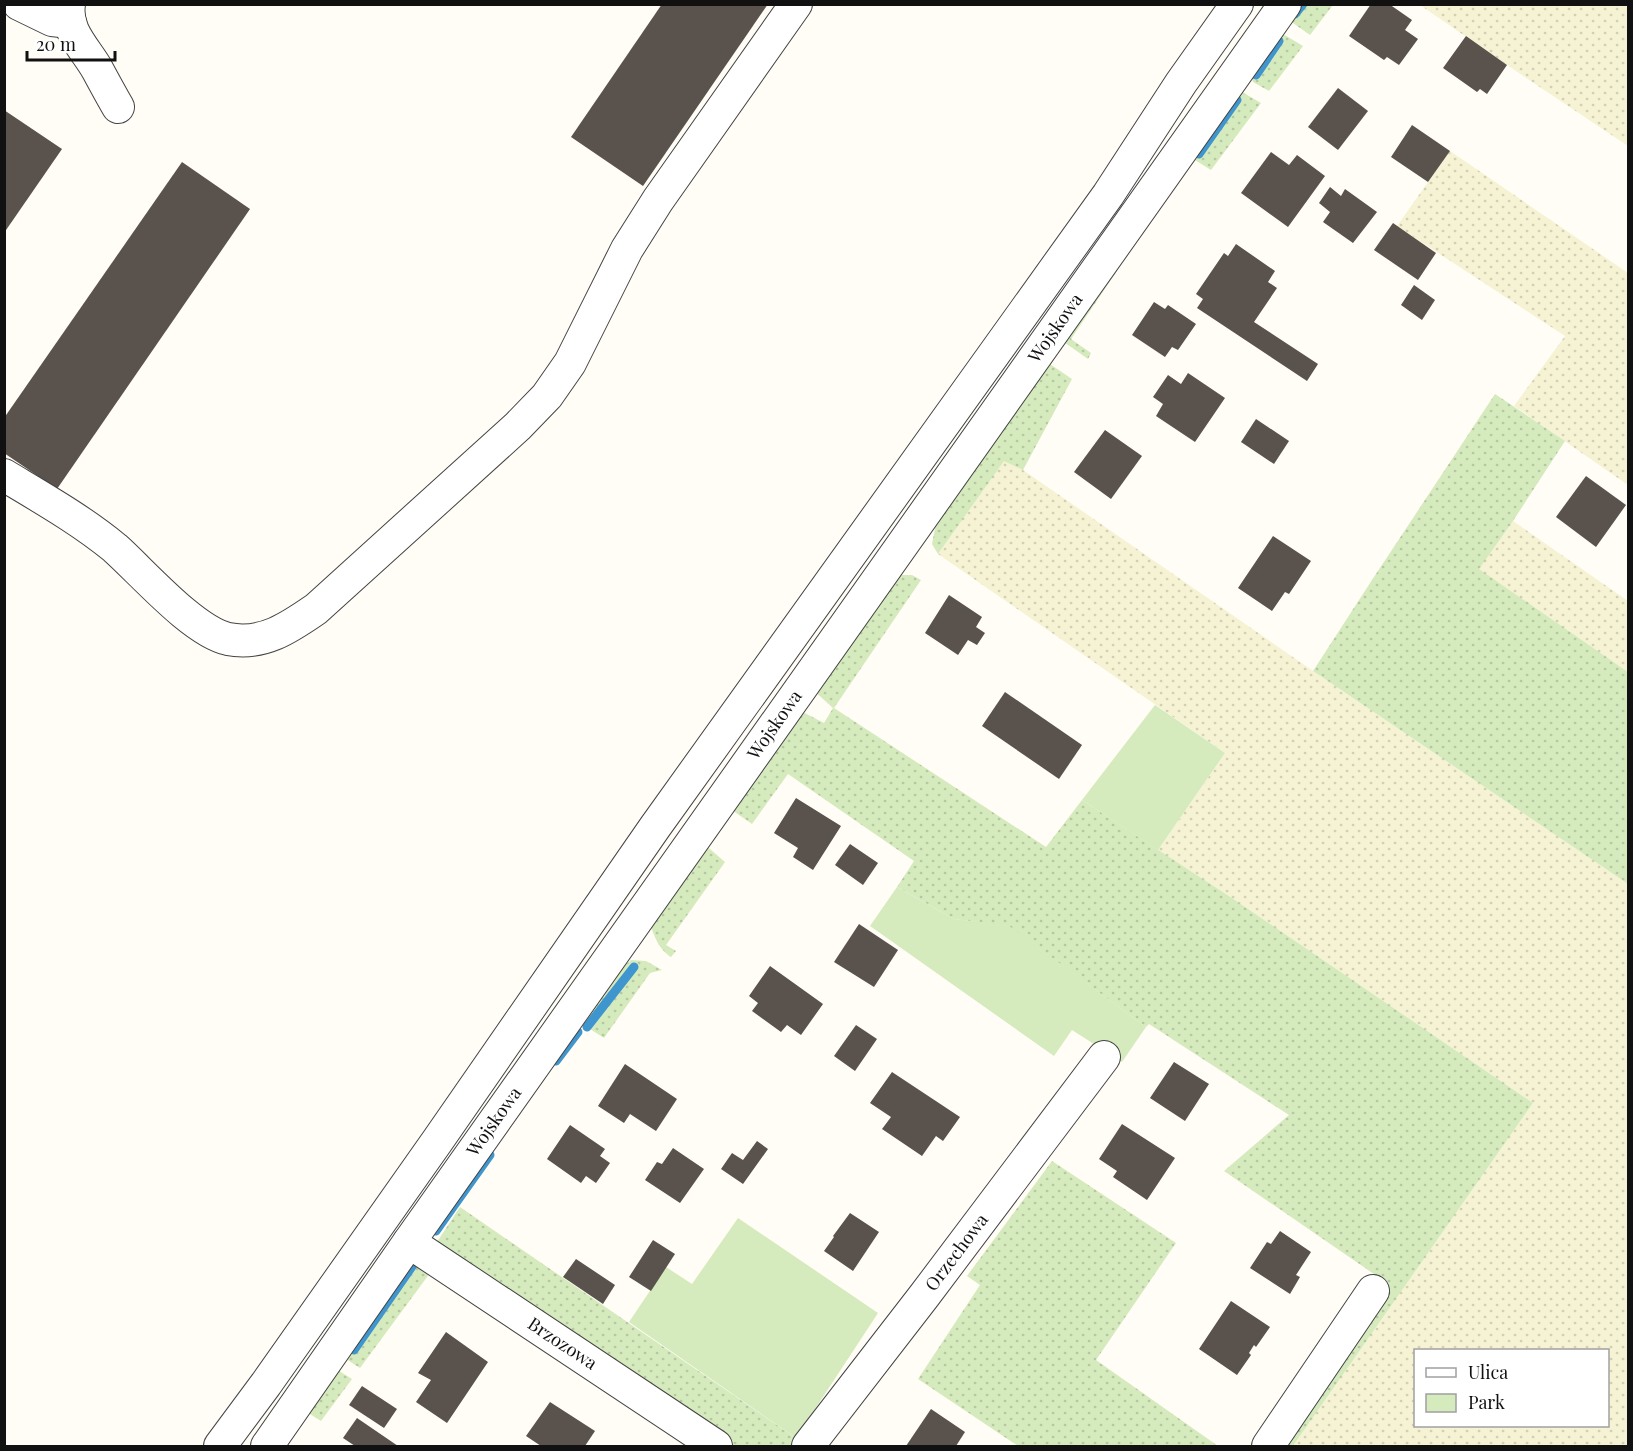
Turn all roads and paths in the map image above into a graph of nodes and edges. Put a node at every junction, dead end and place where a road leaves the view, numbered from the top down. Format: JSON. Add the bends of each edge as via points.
{"nodes":[{"id":1,"x":19,"y":4,"type":"edge"},
{"id":2,"x":796,"y":4,"type":"edge"},
{"id":3,"x":1237,"y":4,"type":"edge"},
{"id":4,"x":1286,"y":4,"type":"edge"},
{"id":5,"x":69,"y":13,"type":"edge"},
{"id":6,"x":118,"y":107,"type":"dead end"},
{"id":7,"x":4,"y":475,"type":"edge"},
{"id":8,"x":1104,"y":1057,"type":"dead end"},
{"id":9,"x":409,"y":1242,"type":"junction"},
{"id":10,"x":1373,"y":1292,"type":"dead end"},
{"id":11,"x":220,"y":1446,"type":"edge"},
{"id":12,"x":267,"y":1446,"type":"edge"},
{"id":13,"x":716,"y":1446,"type":"edge"},
{"id":14,"x":808,"y":1446,"type":"edge"},
{"id":15,"x":1268,"y":1446,"type":"edge"}],
"edges":[{"from":1,"to":5,"type":"street","via":[[52,20]]},
{"from":2,"to":7,"type":"street","via":[[658,200],[627,249],[570,363],[547,396],[316,609],[286,629],[263,638],[243,640],[214,633],[195,622],[115,548]]},
{"from":3,"to":11,"type":"street","via":[[1108,195],[655,827]]},
{"from":4,"to":9,"type":"street","name":"Wojskowa"},
{"from":5,"to":6,"type":"street","via":[[72,32]]},
{"from":8,"to":14,"type":"street","name":"Orzechowa"},
{"from":9,"to":12,"type":"street","name":"Wojskowa"},
{"from":9,"to":13,"type":"street","name":"Brzozowa"},
{"from":10,"to":15,"type":"street"}]}
